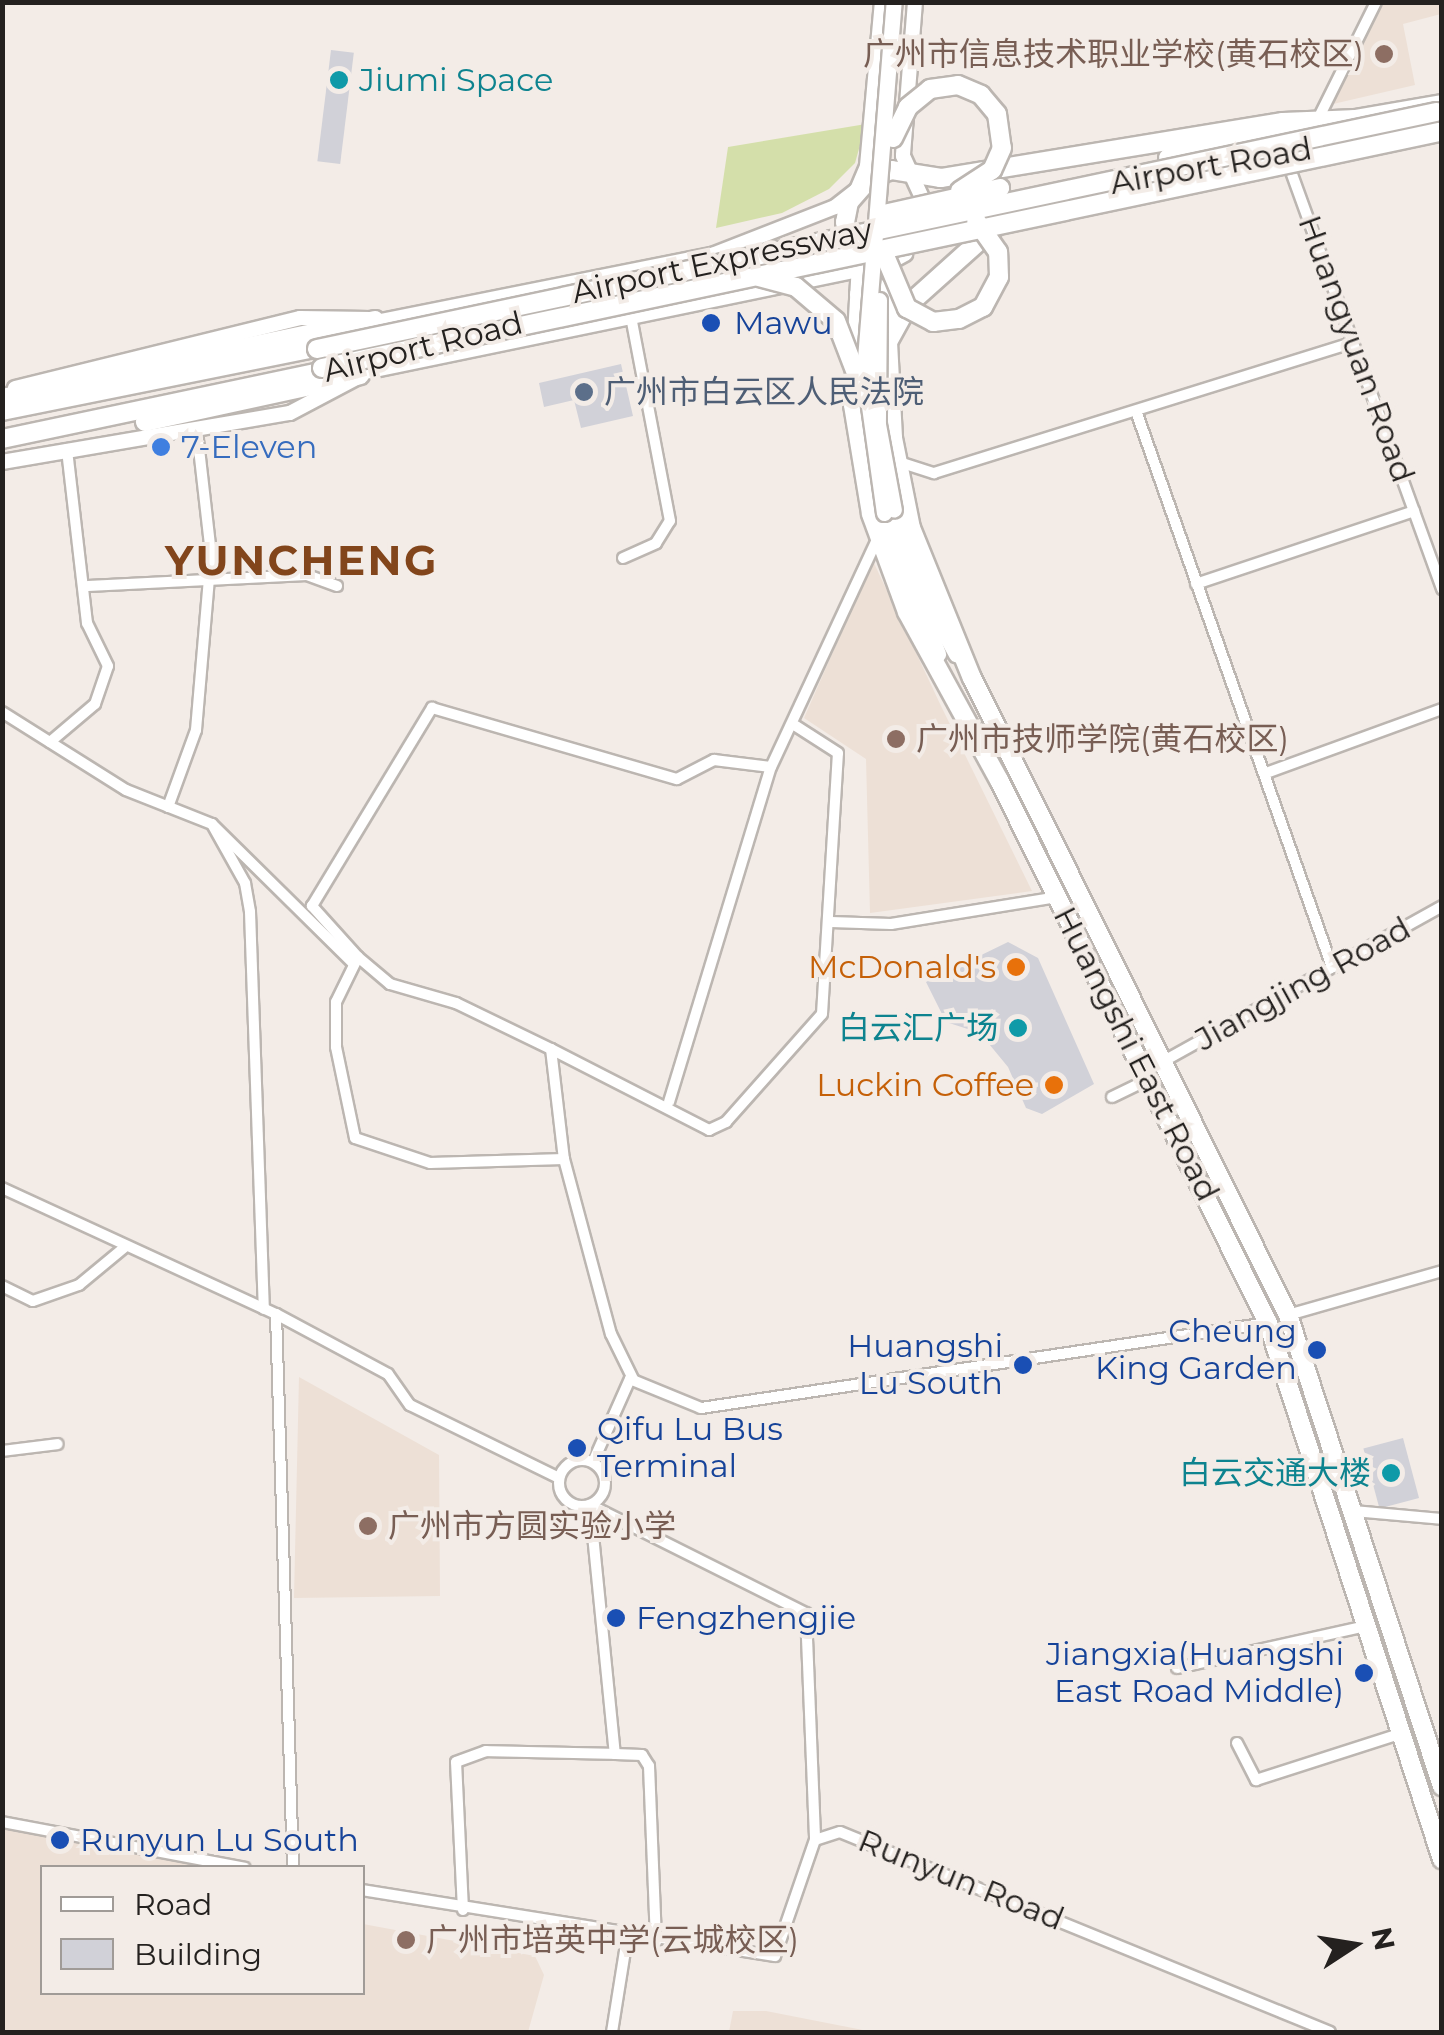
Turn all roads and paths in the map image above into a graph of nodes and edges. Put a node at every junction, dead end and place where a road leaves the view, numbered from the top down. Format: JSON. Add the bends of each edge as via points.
{"nodes":[{"id":1,"x":882,"y":2,"type":"edge"},
{"id":2,"x":894,"y":2,"type":"edge"},
{"id":3,"x":904,"y":2,"type":"edge"},
{"id":4,"x":915,"y":2,"type":"edge"},
{"id":5,"x":1376,"y":2,"type":"edge"},
{"id":6,"x":874,"y":108,"type":"junction"},
{"id":7,"x":1442,"y":108,"type":"edge"},
{"id":8,"x":906,"y":112,"type":"junction"},
{"id":9,"x":1319,"y":118,"type":"junction"},
{"id":10,"x":1357,"y":119,"type":"junction"},
{"id":11,"x":1442,"y":135,"type":"edge"},
{"id":12,"x":893,"y":138,"type":"junction"},
{"id":13,"x":1370,"y":150,"type":"junction"},
{"id":14,"x":1169,"y":165,"type":"junction"},
{"id":15,"x":1289,"y":166,"type":"junction"},
{"id":16,"x":998,"y":169,"type":"junction"},
{"id":17,"x":916,"y":177,"type":"junction"},
{"id":18,"x":857,"y":190,"type":"junction"},
{"id":19,"x":945,"y":206,"type":"junction"},
{"id":20,"x":1006,"y":218,"type":"junction"},
{"id":21,"x":923,"y":235,"type":"junction"},
{"id":22,"x":712,"y":254,"type":"junction"},
{"id":23,"x":905,"y":254,"type":"junction"},
{"id":24,"x":873,"y":255,"type":"junction"},
{"id":25,"x":739,"y":274,"type":"junction"},
{"id":26,"x":859,"y":294,"type":"junction"},
{"id":27,"x":724,"y":295,"type":"junction"},
{"id":28,"x":890,"y":298,"type":"junction"},
{"id":29,"x":547,"y":310,"type":"junction"},
{"id":30,"x":631,"y":316,"type":"junction"},
{"id":31,"x":375,"y":320,"type":"junction"},
{"id":32,"x":402,"y":341,"type":"junction"},
{"id":33,"x":888,"y":342,"type":"junction"},
{"id":34,"x":1352,"y":343,"type":"junction"},
{"id":35,"x":856,"y":346,"type":"junction"},
{"id":36,"x":310,"y":348,"type":"junction"},
{"id":37,"x":310,"y":374,"type":"junction"},
{"id":38,"x":360,"y":375,"type":"junction"},
{"id":39,"x":864,"y":394,"type":"junction"},
{"id":40,"x":2,"y":396,"type":"edge"},
{"id":41,"x":1136,"y":411,"type":"junction"},
{"id":42,"x":2,"y":413,"type":"edge"},
{"id":43,"x":197,"y":431,"type":"junction"},
{"id":44,"x":2,"y":437,"type":"edge"},
{"id":45,"x":2,"y":450,"type":"edge"},
{"id":46,"x":67,"y":450,"type":"junction"},
{"id":47,"x":896,"y":461,"type":"junction"},
{"id":48,"x":2,"y":462,"type":"edge"},
{"id":49,"x":1414,"y":510,"type":"junction"},
{"id":50,"x":889,"y":512,"type":"junction"},
{"id":51,"x":878,"y":538,"type":"junction"},
{"id":52,"x":623,"y":558,"type":"dead end"},
{"id":53,"x":208,"y":580,"type":"junction"},
{"id":54,"x":1196,"y":584,"type":"junction"},
{"id":55,"x":88,"y":586,"type":"junction"},
{"id":56,"x":337,"y":586,"type":"dead end"},
{"id":57,"x":1442,"y":589,"type":"edge"},
{"id":58,"x":972,"y":678,"type":"junction"},
{"id":59,"x":951,"y":687,"type":"junction"},
{"id":60,"x":1442,"y":709,"type":"edge"},
{"id":61,"x":2,"y":712,"type":"edge"},
{"id":62,"x":796,"y":726,"type":"junction"},
{"id":63,"x":50,"y":742,"type":"junction"},
{"id":64,"x":771,"y":767,"type":"junction"},
{"id":65,"x":1266,"y":773,"type":"junction"},
{"id":66,"x":168,"y":806,"type":"junction"},
{"id":67,"x":212,"y":824,"type":"junction"},
{"id":68,"x":1058,"y":897,"type":"junction"},
{"id":69,"x":1442,"y":906,"type":"edge"},
{"id":70,"x":831,"y":922,"type":"junction"},
{"id":71,"x":355,"y":960,"type":"junction"},
{"id":72,"x":1332,"y":967,"type":"junction"},
{"id":73,"x":551,"y":1048,"type":"junction"},
{"id":74,"x":1164,"y":1061,"type":"junction"},
{"id":75,"x":1150,"y":1078,"type":"junction"},
{"id":76,"x":1112,"y":1097,"type":"dead end"},
{"id":77,"x":669,"y":1102,"type":"junction"},
{"id":78,"x":564,"y":1158,"type":"junction"},
{"id":79,"x":2,"y":1188,"type":"edge"},
{"id":80,"x":125,"y":1247,"type":"junction"},
{"id":81,"x":1442,"y":1271,"type":"edge"},
{"id":82,"x":2,"y":1286,"type":"edge"},
{"id":83,"x":264,"y":1309,"type":"junction"},
{"id":84,"x":276,"y":1314,"type":"junction"},
{"id":85,"x":1288,"y":1315,"type":"junction"},
{"id":86,"x":1268,"y":1323,"type":"junction"},
{"id":87,"x":633,"y":1379,"type":"junction"},
{"id":88,"x":58,"y":1444,"type":"dead end"},
{"id":89,"x":2,"y":1451,"type":"edge"},
{"id":90,"x":593,"y":1462,"type":"junction"},
{"id":91,"x":559,"y":1478,"type":"junction"},
{"id":92,"x":590,"y":1505,"type":"junction"},
{"id":93,"x":1353,"y":1511,"type":"junction"},
{"id":94,"x":1442,"y":1519,"type":"edge"},
{"id":95,"x":1367,"y":1626,"type":"junction"},
{"id":96,"x":1177,"y":1668,"type":"dead end"},
{"id":97,"x":1402,"y":1732,"type":"junction"},
{"id":98,"x":1238,"y":1743,"type":"dead end"},
{"id":99,"x":615,"y":1754,"type":"junction"},
{"id":100,"x":1441,"y":1782,"type":"edge"},
{"id":101,"x":2,"y":1822,"type":"edge"},
{"id":102,"x":816,"y":1840,"type":"junction"},
{"id":103,"x":1442,"y":1859,"type":"edge"},
{"id":104,"x":228,"y":1865,"type":"edge"},
{"id":105,"x":294,"y":1865,"type":"edge"},
{"id":106,"x":365,"y":1891,"type":"edge"},
{"id":107,"x":463,"y":1910,"type":"junction"},
{"id":108,"x":627,"y":1938,"type":"junction"},
{"id":109,"x":656,"y":1942,"type":"junction"},
{"id":110,"x":612,"y":2032,"type":"edge"},
{"id":111,"x":1330,"y":2032,"type":"edge"}],
"edges":[{"from":1,"to":6,"type":"main road"},
{"from":2,"to":24,"type":"main road","bridge":true},
{"from":3,"to":12,"type":"main road"},
{"from":4,"to":8,"type":"main road"},
{"from":5,"to":9,"type":"street"},
{"from":6,"to":8,"type":"main road"},
{"from":6,"to":18,"type":"main road"},
{"from":7,"to":10,"type":"highway","name":"Airport Road"},
{"from":7,"to":42,"type":"highway","name":"Airport Expressway","bridge":true},
{"from":8,"to":17,"type":"main road","via":[[903,156]]},
{"from":9,"to":10,"type":"highway","name":"Airport Road"},
{"from":9,"to":16,"type":"highway","name":"Airport Road"},
{"from":10,"to":14,"type":"highway","name":"Airport Road"},
{"from":11,"to":13,"type":"highway","name":"Airport Road"},
{"from":11,"to":44,"type":"highway","name":"Airport Expressway","bridge":true},
{"from":12,"to":19,"type":"highway","bridge":true,"via":[[908,107],[930,89],[966,87],[990,104],[1002,132],[996,162]]},
{"from":12,"to":24,"type":"main road","bridge":true},
{"from":13,"to":14,"type":"highway","name":"Airport Road","via":[[1314,147]]},
{"from":13,"to":15,"type":"highway","name":"Airport Road"},
{"from":14,"to":19,"type":"highway","name":"Airport Road","bridge":true},
{"from":15,"to":20,"type":"highway","name":"Airport Road"},
{"from":15,"to":34,"type":"street","name":"Huangyuan Road"},
{"from":16,"to":17,"type":"highway","name":"Airport Road"},
{"from":16,"to":20,"type":"highway","via":[[989,192]]},
{"from":17,"to":18,"type":"highway","via":[[882,171]]},
{"from":17,"to":21,"type":"main road","via":[[929,204]]},
{"from":18,"to":22,"type":"main road","via":[[807,222]]},
{"from":18,"to":24,"type":"highway","via":[[846,238]]},
{"from":19,"to":24,"type":"highway","bridge":true,"via":[[984,227],[998,252],[996,287],[974,314],[933,322],[906,308]]},
{"from":19,"to":25,"type":"highway","name":"Airport Road","bridge":true},
{"from":19,"to":29,"type":"highway","name":"Airport Road","bridge":true},
{"from":20,"to":21,"type":"main road"},
{"from":20,"to":33,"type":"highway","via":[[909,304]]},
{"from":21,"to":23,"type":"main road"},
{"from":22,"to":27,"type":"main road","via":[[723,265]]},
{"from":22,"to":31,"type":"main road"},
{"from":23,"to":24,"type":"main road","via":[[887,264]]},
{"from":23,"to":28,"type":"main road"},
{"from":24,"to":26,"type":"highway"},
{"from":24,"to":27,"type":"main road"},
{"from":24,"to":39,"type":"main road","name":"Huangshi East Road","bridge":true},
{"from":24,"to":50,"type":"main road","name":"Huangshi East Road","bridge":true,"via":[[876,391]]},
{"from":25,"to":29,"type":"highway","name":"Airport Road","bridge":true},
{"from":25,"to":39,"type":"highway","bridge":true,"via":[[788,284],[826,309],[845,334]]},
{"from":26,"to":28,"type":"highway","via":[[874,286]]},
{"from":26,"to":35,"type":"highway"},
{"from":27,"to":30,"type":"main road"},
{"from":28,"to":33,"type":"main road"},
{"from":29,"to":32,"type":"highway","name":"Airport Road"},
{"from":30,"to":38,"type":"main road"},
{"from":30,"to":52,"type":"street","via":[[670,520],[656,544]]},
{"from":31,"to":36,"type":"main road"},
{"from":31,"to":40,"type":"highway"},
{"from":31,"to":40,"type":"main road","via":[[300,318]]},
{"from":32,"to":36,"type":"highway","name":"Airport Road"},
{"from":32,"to":37,"type":"highway","name":"Airport Road"},
{"from":32,"to":38,"type":"main road"},
{"from":33,"to":35,"type":"highway","via":[[874,334]]},
{"from":33,"to":47,"type":"highway"},
{"from":34,"to":41,"type":"street"},
{"from":34,"to":49,"type":"street","name":"Huangyuan Road"},
{"from":35,"to":51,"type":"highway","via":[[855,423]]},
{"from":36,"to":42,"type":"highway","name":"Airport Road"},
{"from":37,"to":38,"type":"main road"},
{"from":37,"to":44,"type":"highway","name":"Airport Road"},
{"from":38,"to":43,"type":"main road","via":[[310,406]]},
{"from":38,"to":45,"type":"highway"},
{"from":39,"to":50,"type":"main road","name":"Huangshi East Road","bridge":true},
{"from":41,"to":47,"type":"street","via":[[934,473]]},
{"from":41,"to":54,"type":"street"},
{"from":43,"to":46,"type":"main road"},
{"from":43,"to":53,"type":"street"},
{"from":46,"to":48,"type":"main road"},
{"from":46,"to":55,"type":"street"},
{"from":47,"to":58,"type":"highway","via":[[917,548]]},
{"from":49,"to":54,"type":"street"},
{"from":49,"to":57,"type":"street","name":"Huangyuan Road"},
{"from":50,"to":58,"type":"main road","name":"Huangshi East Road","via":[[928,604]]},
{"from":50,"to":59,"type":"main road","name":"Huangshi East Road"},
{"from":51,"to":59,"type":"highway","via":[[906,612]]},
{"from":51,"to":62,"type":"street"},
{"from":53,"to":55,"type":"street"},
{"from":53,"to":56,"type":"street","via":[[306,574]]},
{"from":53,"to":66,"type":"street","via":[[196,730]]},
{"from":54,"to":65,"type":"street"},
{"from":55,"to":63,"type":"street","via":[[87,623],[108,666],[95,704]]},
{"from":58,"to":74,"type":"highway","name":"Huangshi East Road"},
{"from":59,"to":68,"type":"highway","name":"Huangshi East Road"},
{"from":60,"to":65,"type":"street"},
{"from":61,"to":63,"type":"street"},
{"from":62,"to":64,"type":"street"},
{"from":62,"to":70,"type":"street","via":[[838,753]]},
{"from":63,"to":66,"type":"street"},
{"from":64,"to":71,"type":"street","via":[[714,760],[677,778],[432,708],[312,906]]},
{"from":64,"to":77,"type":"street"},
{"from":65,"to":72,"type":"street"},
{"from":66,"to":67,"type":"street"},
{"from":67,"to":71,"type":"street"},
{"from":67,"to":83,"type":"street","via":[[245,883],[250,912]]},
{"from":68,"to":70,"type":"street","via":[[892,924]]},
{"from":68,"to":75,"type":"highway","name":"Huangshi East Road"},
{"from":69,"to":72,"type":"street","name":"Jiangjing Road"},
{"from":70,"to":77,"type":"street","via":[[822,1014],[726,1122],[709,1130]]},
{"from":71,"to":73,"type":"street","via":[[390,984],[456,1003]]},
{"from":71,"to":78,"type":"street","via":[[336,1002],[336,1047],[355,1138],[430,1163]]},
{"from":72,"to":74,"type":"street","name":"Jiangjing Road"},
{"from":73,"to":77,"type":"street"},
{"from":73,"to":78,"type":"street"},
{"from":74,"to":85,"type":"highway","name":"Huangshi East Road"},
{"from":75,"to":76,"type":"street"},
{"from":75,"to":86,"type":"highway","name":"Huangshi East Road"},
{"from":78,"to":87,"type":"street","via":[[611,1334]]},
{"from":79,"to":80,"type":"street"},
{"from":80,"to":82,"type":"street","via":[[79,1285],[33,1301]]},
{"from":80,"to":83,"type":"street"},
{"from":81,"to":85,"type":"street"},
{"from":83,"to":84,"type":"street"},
{"from":84,"to":91,"type":"street","via":[[388,1374],[410,1405]]},
{"from":84,"to":105,"type":"street"},
{"from":85,"to":93,"type":"highway","name":"Huangshi East Road"},
{"from":86,"to":87,"type":"street","via":[[700,1408]]},
{"from":86,"to":95,"type":"highway","name":"Huangshi East Road"},
{"from":87,"to":90,"type":"street"},
{"from":88,"to":89,"type":"street"},
{"from":90,"to":91,"type":"street","via":[[573,1461]]},
{"from":90,"to":92,"type":"street","via":[[605,1482]]},
{"from":91,"to":92,"type":"street","via":[[569,1502]]},
{"from":92,"to":99,"type":"street"},
{"from":92,"to":102,"type":"street","via":[[806,1613]]},
{"from":93,"to":94,"type":"street"},
{"from":93,"to":100,"type":"highway","name":"Huangshi East Road"},
{"from":95,"to":96,"type":"street"},
{"from":95,"to":97,"type":"highway","name":"Huangshi East Road"},
{"from":97,"to":98,"type":"street","via":[[1256,1780]]},
{"from":97,"to":103,"type":"highway","name":"Huangshi East Road"},
{"from":99,"to":107,"type":"street","via":[[486,1751],[456,1762]]},
{"from":99,"to":109,"type":"street","via":[[642,1755],[649,1766]]},
{"from":101,"to":104,"type":"street"},
{"from":102,"to":109,"type":"street","name":"Runyun Road","via":[[775,1956]]},
{"from":102,"to":111,"type":"street","name":"Runyun Road","via":[[840,1832]]},
{"from":106,"to":107,"type":"street","name":"Runyun Road"},
{"from":107,"to":108,"type":"street","name":"Runyun Road"},
{"from":108,"to":109,"type":"street","name":"Runyun Road"},
{"from":108,"to":110,"type":"street"}]}
